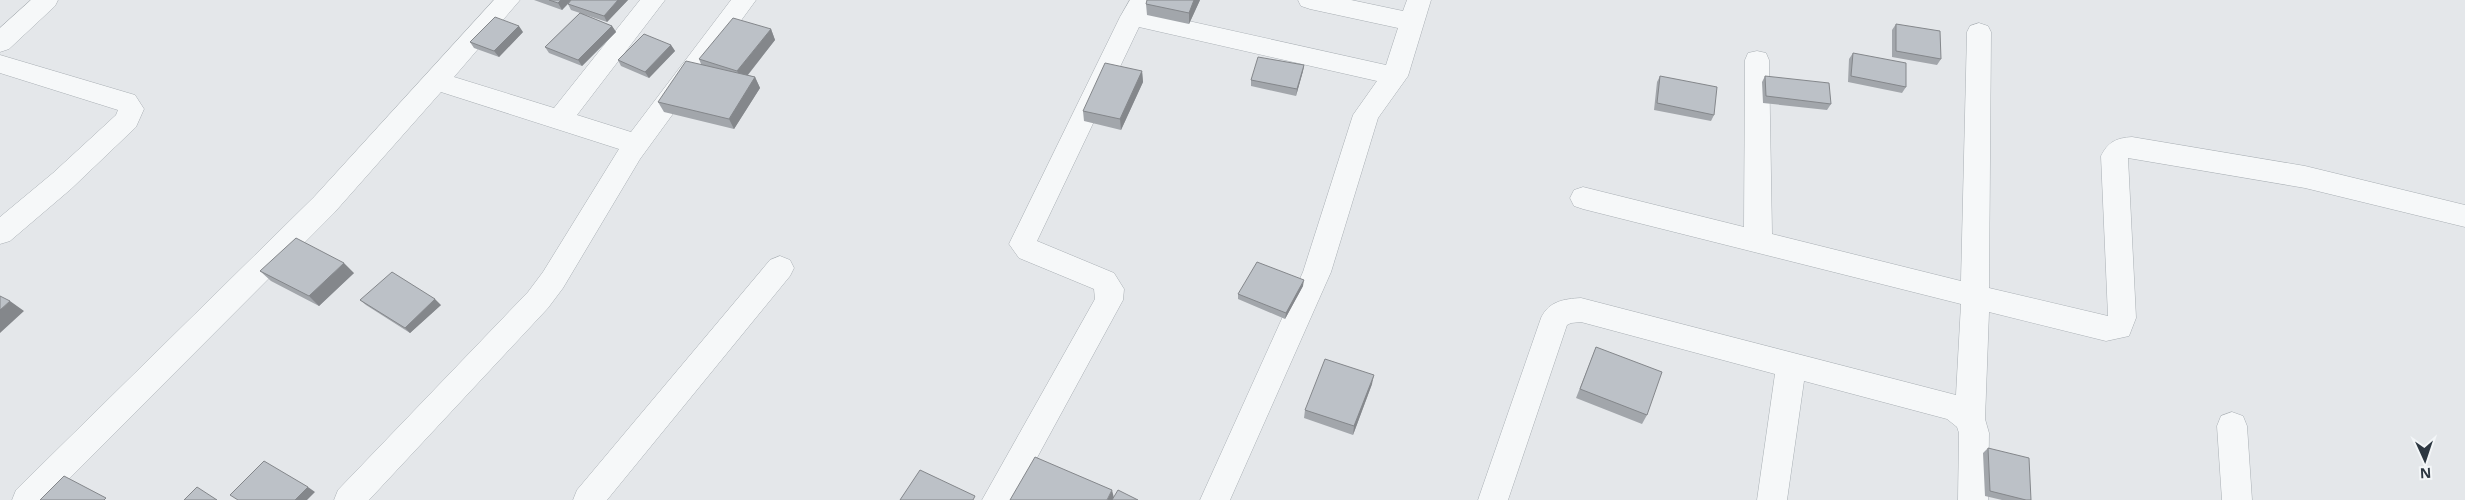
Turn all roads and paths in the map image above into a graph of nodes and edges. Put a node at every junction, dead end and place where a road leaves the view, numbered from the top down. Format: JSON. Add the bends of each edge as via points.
{"nodes":[{"id":1,"x":46,"y":0,"type":"edge"},
{"id":2,"x":508,"y":0,"type":"edge"},
{"id":3,"x":653,"y":0,"type":"edge"},
{"id":4,"x":744,"y":0,"type":"edge"},
{"id":5,"x":1310,"y":0,"type":"edge"},
{"id":6,"x":1138,"y":8,"type":"edge"},
{"id":7,"x":1415,"y":11,"type":"edge"},
{"id":8,"x":1978,"y":32,"type":"dead end"},
{"id":9,"x":0,"y":43,"type":"edge"},
{"id":10,"x":1757,"y":60,"type":"dead end"},
{"id":11,"x":0,"y":64,"type":"edge"},
{"id":12,"x":1395,"y":76,"type":"junction"},
{"id":13,"x":437,"y":81,"type":"junction"},
{"id":14,"x":559,"y":120,"type":"junction"},
{"id":15,"x":637,"y":144,"type":"junction"},
{"id":16,"x":1583,"y":198,"type":"dead end"},
{"id":17,"x":2465,"y":216,"type":"edge"},
{"id":18,"x":0,"y":233,"type":"edge"},
{"id":19,"x":1758,"y":242,"type":"junction"},
{"id":20,"x":780,"y":268,"type":"dead end"},
{"id":21,"x":1976,"y":298,"type":"junction"},
{"id":22,"x":1791,"y":366,"type":"junction"},
{"id":23,"x":1970,"y":419,"type":"junction"},
{"id":24,"x":2232,"y":426,"type":"dead end"},
{"id":25,"x":26,"y":500,"type":"edge"},
{"id":26,"x":349,"y":500,"type":"edge"},
{"id":27,"x":588,"y":500,"type":"edge"},
{"id":28,"x":997,"y":500,"type":"edge"},
{"id":29,"x":1215,"y":500,"type":"edge"},
{"id":30,"x":1493,"y":500,"type":"edge"},
{"id":31,"x":1772,"y":500,"type":"edge"},
{"id":32,"x":1973,"y":500,"type":"edge"},
{"id":33,"x":2237,"y":500,"type":"edge"}],
"edges":[{"from":1,"to":9,"type":"street"},
{"from":2,"to":13,"type":"street"},
{"from":3,"to":14,"type":"street"},
{"from":4,"to":15,"type":"street"},
{"from":5,"to":7,"type":"street"},
{"from":6,"to":12,"type":"street"},
{"from":6,"to":28,"type":"street","via":[[1024,238],[1028,250],[1104,281],[1110,289],[1109,300]]},
{"from":7,"to":12,"type":"street"},
{"from":8,"to":21,"type":"street"},
{"from":10,"to":19,"type":"street"},
{"from":11,"to":18,"type":"street","via":[[126,102],[131,109],[127,120]]},
{"from":12,"to":29,"type":"street","via":[[1366,115],[1317,272]]},
{"from":13,"to":14,"type":"street"},
{"from":13,"to":25,"type":"street","via":[[324,205]]},
{"from":14,"to":15,"type":"street"},
{"from":15,"to":26,"type":"street","via":[[538,300]]},
{"from":16,"to":19,"type":"street"},
{"from":17,"to":21,"type":"street","via":[[2305,177],[2132,147],[2121,148],[2114,156],[2122,318],[2119,327],[2106,329]]},
{"from":19,"to":21,"type":"street"},
{"from":20,"to":27,"type":"street"},
{"from":21,"to":23,"type":"street"},
{"from":22,"to":23,"type":"street","via":[[1956,408]]},
{"from":22,"to":30,"type":"street","via":[[1581,310],[1565,311],[1555,318]]},
{"from":22,"to":31,"type":"street"},
{"from":23,"to":32,"type":"street","via":[[1974,433]]},
{"from":24,"to":33,"type":"street"}]}
